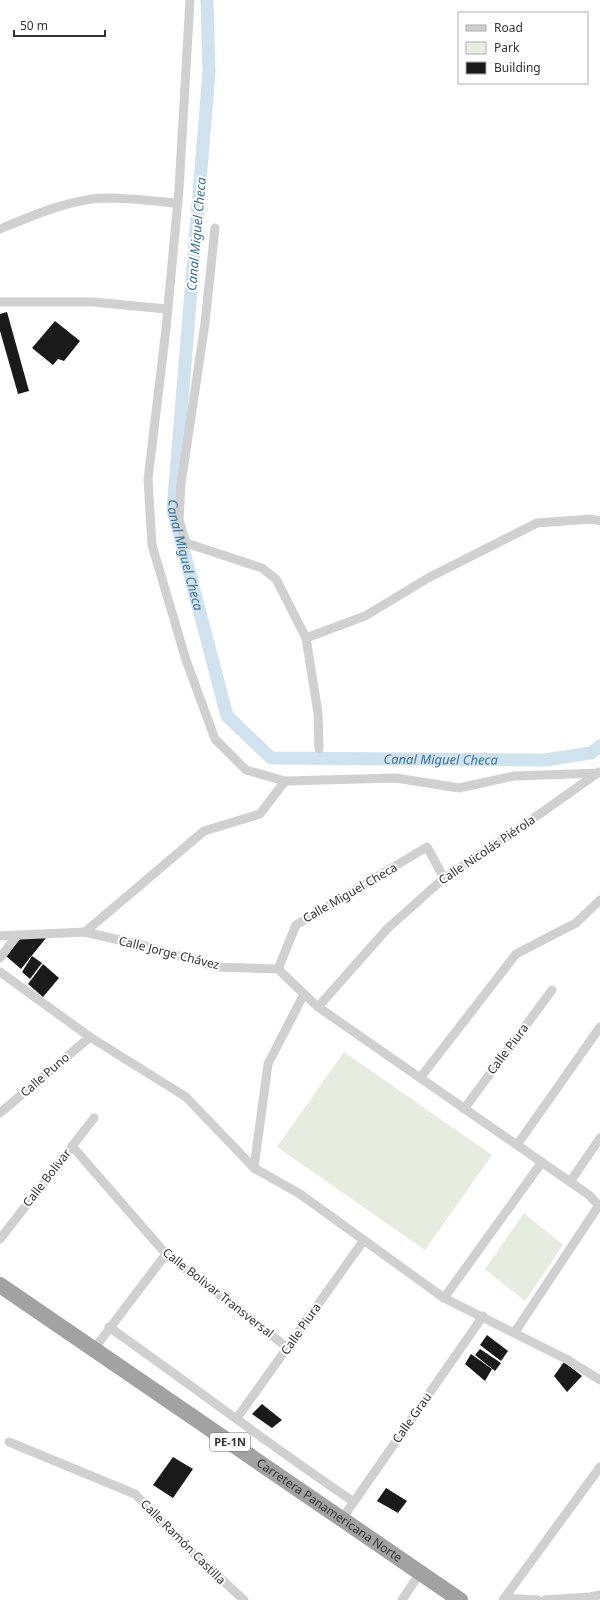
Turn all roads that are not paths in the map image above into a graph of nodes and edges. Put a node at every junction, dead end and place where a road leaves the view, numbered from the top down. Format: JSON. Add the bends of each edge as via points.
{"nodes":[{"id":1,"x":190,"y":0,"type":"edge"},
{"id":2,"x":177,"y":203,"type":"junction"},
{"id":3,"x":215,"y":228,"type":"dead end"},
{"id":4,"x":0,"y":229,"type":"edge"},
{"id":5,"x":0,"y":302,"type":"edge"},
{"id":6,"x":167,"y":309,"type":"junction"},
{"id":7,"x":600,"y":521,"type":"edge"},
{"id":8,"x":306,"y":638,"type":"junction"},
{"id":9,"x":319,"y":749,"type":"dead end"},
{"id":10,"x":600,"y":772,"type":"edge"},
{"id":11,"x":285,"y":781,"type":"junction"},
{"id":12,"x":444,"y":878,"type":"junction"},
{"id":13,"x":600,"y":900,"type":"edge"},
{"id":14,"x":86,"y":932,"type":"junction"},
{"id":15,"x":17,"y":935,"type":"junction"},
{"id":16,"x":0,"y":936,"type":"edge"},
{"id":17,"x":0,"y":958,"type":"edge"},
{"id":18,"x":278,"y":969,"type":"junction"},
{"id":19,"x":0,"y":972,"type":"edge"},
{"id":20,"x":552,"y":990,"type":"dead end"},
{"id":21,"x":304,"y":994,"type":"junction"},
{"id":22,"x":318,"y":1007,"type":"junction"},
{"id":23,"x":600,"y":1027,"type":"edge"},
{"id":24,"x":90,"y":1036,"type":"junction"},
{"id":25,"x":420,"y":1078,"type":"junction"},
{"id":26,"x":464,"y":1109,"type":"junction"},
{"id":27,"x":0,"y":1113,"type":"edge"},
{"id":28,"x":94,"y":1118,"type":"dead end"},
{"id":29,"x":600,"y":1138,"type":"edge"},
{"id":30,"x":517,"y":1145,"type":"junction"},
{"id":31,"x":72,"y":1146,"type":"junction"},
{"id":32,"x":542,"y":1162,"type":"junction"},
{"id":33,"x":254,"y":1168,"type":"junction"},
{"id":34,"x":570,"y":1182,"type":"junction"},
{"id":35,"x":599,"y":1206,"type":"edge"},
{"id":36,"x":0,"y":1239,"type":"edge"},
{"id":37,"x":364,"y":1240,"type":"junction"},
{"id":38,"x":166,"y":1254,"type":"junction"},
{"id":39,"x":0,"y":1285,"type":"edge"},
{"id":40,"x":444,"y":1298,"type":"junction"},
{"id":41,"x":483,"y":1316,"type":"junction"},
{"id":42,"x":110,"y":1327,"type":"junction"},
{"id":43,"x":514,"y":1332,"type":"junction"},
{"id":44,"x":288,"y":1348,"type":"junction"},
{"id":45,"x":94,"y":1349,"type":"junction"},
{"id":46,"x":600,"y":1380,"type":"edge"},
{"id":47,"x":237,"y":1418,"type":"junction"},
{"id":48,"x":9,"y":1442,"type":"dead end"},
{"id":49,"x":600,"y":1467,"type":"edge"},
{"id":50,"x":354,"y":1502,"type":"junction"},
{"id":51,"x":342,"y":1519,"type":"junction"},
{"id":52,"x":420,"y":1573,"type":"junction"},
{"id":53,"x":600,"y":1595,"type":"edge"},
{"id":54,"x":504,"y":1599,"type":"edge"},
{"id":55,"x":244,"y":1600,"type":"edge"},
{"id":56,"x":402,"y":1600,"type":"edge"},
{"id":57,"x":460,"y":1600,"type":"edge"},
{"id":58,"x":538,"y":1600,"type":"edge"},
{"id":59,"x":545,"y":1600,"type":"edge"}],
"edges":[{"from":1,"to":2,"type":"street"},
{"from":2,"to":4,"type":"street","via":[[107,198],[81,201],[35,214]]},
{"from":2,"to":6,"type":"street"},
{"from":3,"to":8,"type":"street","via":[[179,520],[186,543],[262,568],[276,579]]},
{"from":5,"to":6,"type":"street","via":[[93,302]]},
{"from":6,"to":11,"type":"street","via":[[148,479],[152,545],[186,660],[215,739],[246,770]]},
{"from":7,"to":8,"type":"street","via":[[592,519],[537,523],[428,578],[365,616]]},
{"from":8,"to":9,"type":"street","via":[[318,713]]},
{"from":10,"to":11,"type":"street","via":[[514,776],[459,788],[396,778]]},
{"from":10,"to":12,"type":"street","name":"Calle Nicolás Piérola"},
{"from":11,"to":14,"type":"street","via":[[260,814],[204,830]]},
{"from":12,"to":18,"type":"street","name":"Calle Miguel Checa","via":[[427,847],[296,924]]},
{"from":12,"to":22,"type":"street","name":"Calle Nicolás Piérola","via":[[387,929]]},
{"from":13,"to":25,"type":"street","via":[[576,923],[516,954]]},
{"from":14,"to":15,"type":"street","name":"Calle Jorge Chávez"},
{"from":14,"to":18,"type":"street","name":"Calle Jorge Chávez","via":[[217,967]]},
{"from":15,"to":16,"type":"street","name":"Calle Jorge Chávez"},
{"from":15,"to":17,"type":"street"},
{"from":18,"to":21,"type":"street"},
{"from":19,"to":24,"type":"street"},
{"from":20,"to":26,"type":"street","name":"Calle Piura"},
{"from":21,"to":22,"type":"street"},
{"from":21,"to":33,"type":"street","via":[[268,1064]]},
{"from":22,"to":25,"type":"street"},
{"from":23,"to":30,"type":"street"},
{"from":24,"to":27,"type":"street","name":"Calle Puno"},
{"from":24,"to":33,"type":"street","via":[[186,1098]]},
{"from":25,"to":26,"type":"street"},
{"from":26,"to":30,"type":"street"},
{"from":28,"to":31,"type":"street","name":"Calle Bolivar"},
{"from":29,"to":34,"type":"street"},
{"from":30,"to":32,"type":"street"},
{"from":31,"to":36,"type":"street","name":"Calle Bolivar"},
{"from":31,"to":38,"type":"street","name":"Calle Bolivar Transversal"},
{"from":32,"to":34,"type":"street"},
{"from":32,"to":40,"type":"street"},
{"from":33,"to":37,"type":"street","via":[[300,1194]]},
{"from":34,"to":35,"type":"street","via":[[589,1195]]},
{"from":35,"to":43,"type":"street"},
{"from":37,"to":40,"type":"street"},
{"from":37,"to":44,"type":"street","name":"Calle Piura"},
{"from":38,"to":42,"type":"street"},
{"from":38,"to":44,"type":"street","name":"Calle Bolivar Transversal"},
{"from":39,"to":45,"type":"highway","name":"Carretera Panamericana Norte","number":"PE-1N"},
{"from":40,"to":41,"type":"street"},
{"from":41,"to":43,"type":"street"},
{"from":41,"to":50,"type":"street","name":"Calle Grau"},
{"from":42,"to":45,"type":"street"},
{"from":42,"to":47,"type":"street"},
{"from":43,"to":46,"type":"street"},
{"from":44,"to":47,"type":"street","name":"Calle Piura"},
{"from":45,"to":51,"type":"highway","name":"Carretera Panamericana Norte","number":"PE-1N"},
{"from":47,"to":50,"type":"street","via":[[292,1461]]},
{"from":48,"to":55,"type":"street","name":"Calle Ramón Castilla","via":[[136,1494],[182,1543]]},
{"from":49,"to":54,"type":"street"},
{"from":50,"to":51,"type":"street","name":"Calle Grau"},
{"from":51,"to":52,"type":"highway","name":"Carretera Panamericana Norte","number":"PE-1N"},
{"from":52,"to":56,"type":"street"},
{"from":52,"to":57,"type":"highway","name":"Carretera Panamericana Norte","number":"PE-1N"},
{"from":53,"to":59,"type":"street"},
{"from":54,"to":58,"type":"street"}]}
